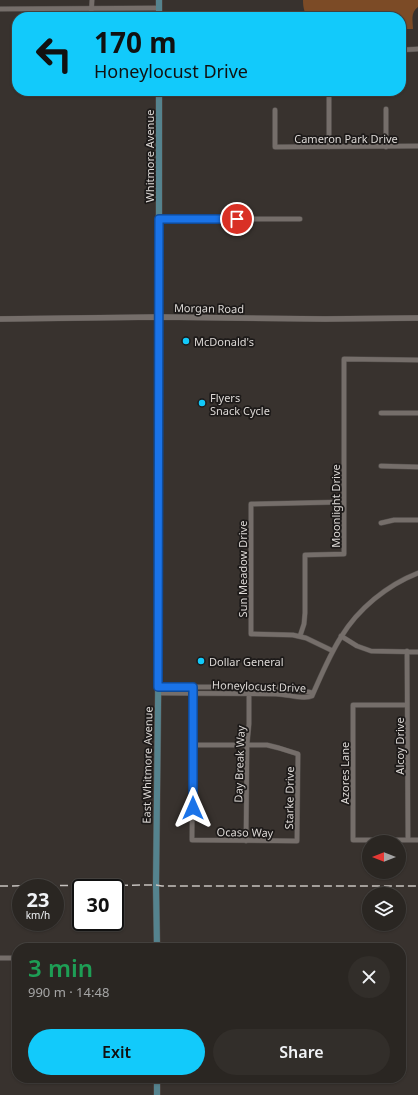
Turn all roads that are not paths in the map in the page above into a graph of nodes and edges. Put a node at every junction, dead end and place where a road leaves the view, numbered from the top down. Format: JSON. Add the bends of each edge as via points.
{"nodes":[{"id":1,"x":92,"y":0,"type":"edge"},
{"id":2,"x":159,"y":0,"type":"edge"},
{"id":3,"x":159,"y":8,"type":"junction"},
{"id":4,"x":92,"y":9,"type":"junction"},
{"id":5,"x":0,"y":10,"type":"edge"},
{"id":6,"x":159,"y":12,"type":"edge"},
{"id":7,"x":406,"y":50,"type":"edge"},
{"id":8,"x":418,"y":50,"type":"edge"},
{"id":9,"x":159,"y":96,"type":"edge"},
{"id":10,"x":329,"y":96,"type":"edge"},
{"id":11,"x":275,"y":110,"type":"dead end"},
{"id":12,"x":386,"y":110,"type":"dead end"},
{"id":13,"x":386,"y":146,"type":"junction"},
{"id":14,"x":418,"y":146,"type":"edge"},
{"id":15,"x":329,"y":147,"type":"junction"},
{"id":16,"x":159,"y":219,"type":"junction"},
{"id":17,"x":300,"y":219,"type":"dead end"},
{"id":18,"x":159,"y":317,"type":"junction"},
{"id":19,"x":418,"y":318,"type":"edge"},
{"id":20,"x":0,"y":319,"type":"edge"},
{"id":21,"x":418,"y":360,"type":"edge"},
{"id":22,"x":381,"y":412,"type":"dead end"},
{"id":23,"x":418,"y":413,"type":"edge"},
{"id":24,"x":381,"y":466,"type":"dead end"},
{"id":25,"x":418,"y":467,"type":"edge"},
{"id":26,"x":343,"y":502,"type":"junction"},
{"id":27,"x":418,"y":520,"type":"edge"},
{"id":28,"x":381,"y":523,"type":"dead end"},
{"id":29,"x":418,"y":573,"type":"edge"},
{"id":30,"x":300,"y":636,"type":"junction"},
{"id":31,"x":341,"y":636,"type":"junction"},
{"id":32,"x":333,"y":652,"type":"junction"},
{"id":33,"x":407,"y":652,"type":"junction"},
{"id":34,"x":418,"y":652,"type":"edge"},
{"id":35,"x":193,"y":687,"type":"junction"},
{"id":36,"x":250,"y":687,"type":"junction"},
{"id":37,"x":158,"y":690,"type":"junction"},
{"id":38,"x":193,"y":693,"type":"junction"},
{"id":39,"x":250,"y":694,"type":"junction"},
{"id":40,"x":312,"y":695,"type":"junction"},
{"id":41,"x":407,"y":705,"type":"junction"},
{"id":42,"x":193,"y":745,"type":"junction"},
{"id":43,"x":247,"y":745,"type":"junction"},
{"id":44,"x":408,"y":840,"type":"junction"},
{"id":45,"x":418,"y":840,"type":"edge"},
{"id":46,"x":246,"y":841,"type":"junction"},
{"id":47,"x":297,"y":841,"type":"joint"},
{"id":48,"x":157,"y":943,"type":"edge"},
{"id":49,"x":0,"y":958,"type":"edge"},
{"id":50,"x":12,"y":958,"type":"edge"},
{"id":51,"x":157,"y":1083,"type":"edge"},
{"id":52,"x":157,"y":1095,"type":"edge"}],
"edges":[{"from":1,"to":4,"type":"street"},
{"from":2,"to":3,"type":"main road"},
{"from":3,"to":4,"type":"street"},
{"from":3,"to":6,"type":"main road"},
{"from":4,"to":5,"type":"street"},
{"from":7,"to":8,"type":"street"},
{"from":9,"to":16,"type":"main road","name":"Whitmore Avenue"},
{"from":10,"to":15,"type":"street"},
{"from":11,"to":15,"type":"street","name":"Cameron Park Drive","via":[[275,147]]},
{"from":12,"to":13,"type":"street"},
{"from":13,"to":14,"type":"street","name":"Cameron Park Drive"},
{"from":13,"to":15,"type":"street","name":"Cameron Park Drive"},
{"from":16,"to":17,"type":"street"},
{"from":16,"to":18,"type":"main road","name":"Whitmore Avenue"},
{"from":18,"to":19,"type":"street","name":"Morgan Road"},
{"from":18,"to":20,"type":"street","name":"Morgan Road"},
{"from":18,"to":37,"type":"main road","name":"East Whitmore Avenue"},
{"from":21,"to":26,"type":"street","name":"Moonlight Drive","via":[[344,360]]},
{"from":22,"to":23,"type":"street"},
{"from":24,"to":25,"type":"street"},
{"from":26,"to":30,"type":"street","name":"Moonlight Drive","via":[[344,554],[305,555],[305,613]]},
{"from":26,"to":30,"type":"street","name":"Sun Meadow Drive","via":[[251,504],[251,634]]},
{"from":27,"to":28,"type":"street"},
{"from":29,"to":31,"type":"street","via":[[379,595]]},
{"from":30,"to":32,"type":"street"},
{"from":31,"to":32,"type":"street"},
{"from":31,"to":33,"type":"street","via":[[366,650]]},
{"from":32,"to":40,"type":"street"},
{"from":33,"to":34,"type":"street"},
{"from":33,"to":41,"type":"street","name":"Alcoy Drive"},
{"from":35,"to":36,"type":"street","name":"Honeylocust Drive"},
{"from":35,"to":37,"type":"street","name":"Honeylocust Drive"},
{"from":35,"to":38,"type":"street"},
{"from":36,"to":39,"type":"street","name":"Day Break Way"},
{"from":36,"to":40,"type":"street","name":"Honeylocust Drive","via":[[295,689]]},
{"from":37,"to":38,"type":"street","name":"Honeylocust Drive"},
{"from":37,"to":48,"type":"main road","name":"East Whitmore Avenue"},
{"from":38,"to":39,"type":"street","name":"Honeylocust Drive"},
{"from":38,"to":42,"type":"street"},
{"from":39,"to":40,"type":"street","name":"Honeylocust Drive","via":[[287,694],[307,698]]},
{"from":39,"to":43,"type":"street","name":"Day Break Way"},
{"from":41,"to":44,"type":"street","name":"Alcoy Drive"},
{"from":41,"to":44,"type":"street","name":"Azores Lane","via":[[353,705],[353,840]]},
{"from":42,"to":43,"type":"street"},
{"from":42,"to":46,"type":"street","name":"Ocaso Way","via":[[192,840]]},
{"from":43,"to":46,"type":"street","name":"Day Break Way"},
{"from":43,"to":47,"type":"street","name":"Starke Drive","via":[[267,745],[298,754]]},
{"from":44,"to":45,"type":"street"},
{"from":46,"to":47,"type":"street","name":"Ocaso Way"},
{"from":49,"to":50,"type":"street"},
{"from":51,"to":52,"type":"main road"}]}
